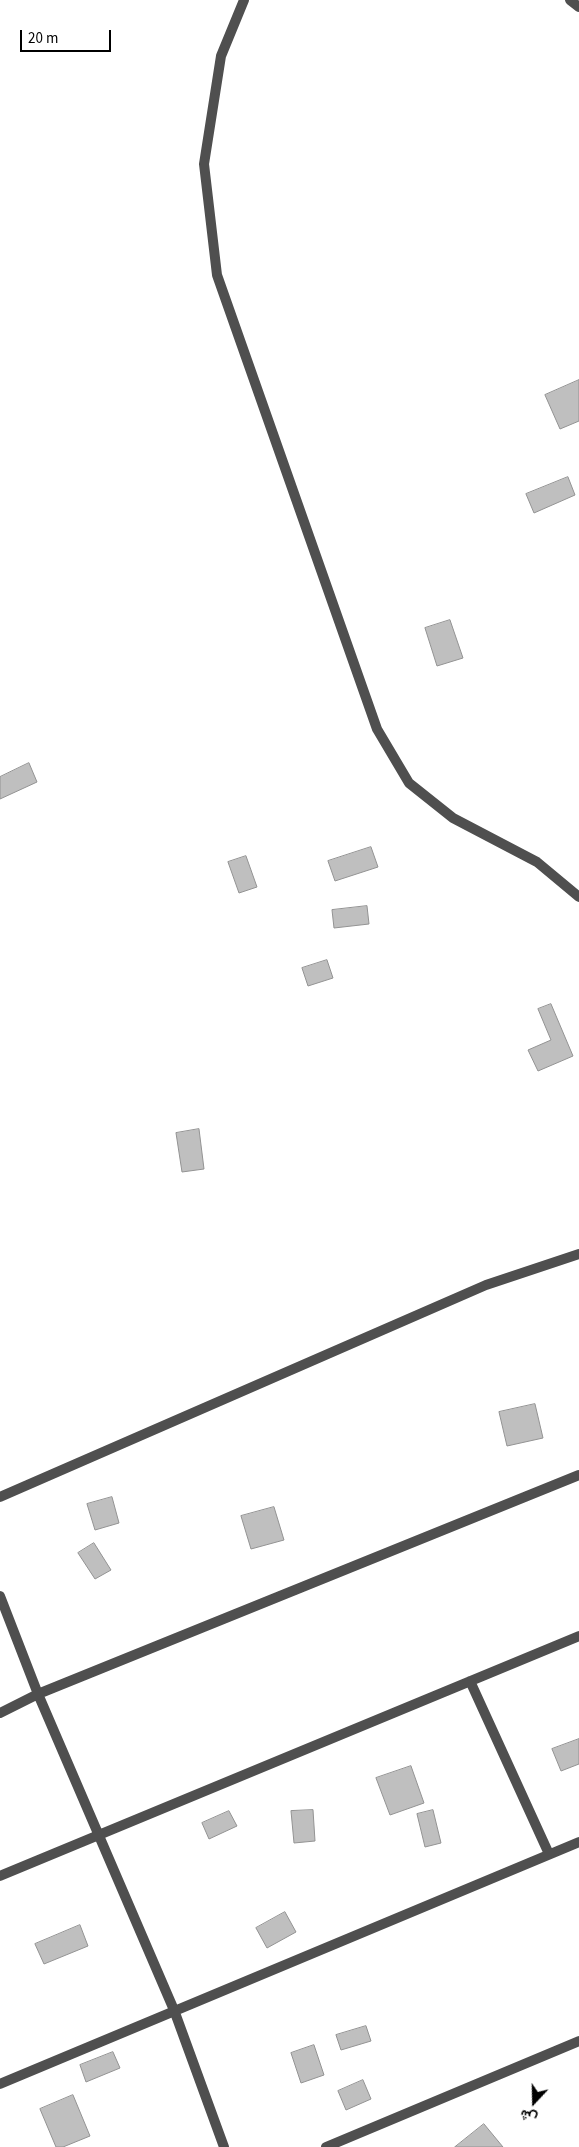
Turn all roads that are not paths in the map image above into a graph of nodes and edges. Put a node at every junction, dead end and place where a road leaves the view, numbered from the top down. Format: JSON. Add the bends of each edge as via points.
{"nodes":[{"id":1,"x":244,"y":0,"type":"edge"},
{"id":2,"x":570,"y":0,"type":"edge"},
{"id":3,"x":579,"y":6,"type":"edge"},
{"id":4,"x":579,"y":897,"type":"edge"},
{"id":5,"x":579,"y":1254,"type":"edge"},
{"id":6,"x":579,"y":1475,"type":"edge"},
{"id":7,"x":0,"y":1498,"type":"edge"},
{"id":8,"x":0,"y":1596,"type":"edge"},
{"id":9,"x":579,"y":1636,"type":"edge"},
{"id":10,"x":470,"y":1681,"type":"junction"},
{"id":11,"x":38,"y":1694,"type":"junction"},
{"id":12,"x":0,"y":1713,"type":"edge"},
{"id":13,"x":98,"y":1834,"type":"junction"},
{"id":14,"x":579,"y":1842,"type":"edge"},
{"id":15,"x":549,"y":1854,"type":"junction"},
{"id":16,"x":0,"y":1876,"type":"edge"},
{"id":17,"x":174,"y":2010,"type":"junction"},
{"id":18,"x":579,"y":2041,"type":"edge"},
{"id":19,"x":0,"y":2084,"type":"edge"},
{"id":20,"x":224,"y":2147,"type":"edge"},
{"id":21,"x":326,"y":2147,"type":"edge"}],
"edges":[{"from":1,"to":4,"type":"street","via":[[221,56],[204,164],[217,275],[376,729],[409,783],[453,818],[537,862]]},
{"from":2,"to":3,"type":"street"},
{"from":5,"to":7,"type":"street","via":[[486,1286]]},
{"from":6,"to":11,"type":"street"},
{"from":8,"to":11,"type":"street"},
{"from":9,"to":10,"type":"street"},
{"from":10,"to":13,"type":"street"},
{"from":10,"to":15,"type":"street"},
{"from":11,"to":12,"type":"street"},
{"from":11,"to":13,"type":"street"},
{"from":13,"to":16,"type":"street"},
{"from":13,"to":17,"type":"street"},
{"from":14,"to":15,"type":"street"},
{"from":15,"to":17,"type":"street"},
{"from":17,"to":19,"type":"street"},
{"from":17,"to":20,"type":"street"},
{"from":18,"to":21,"type":"street"}]}
